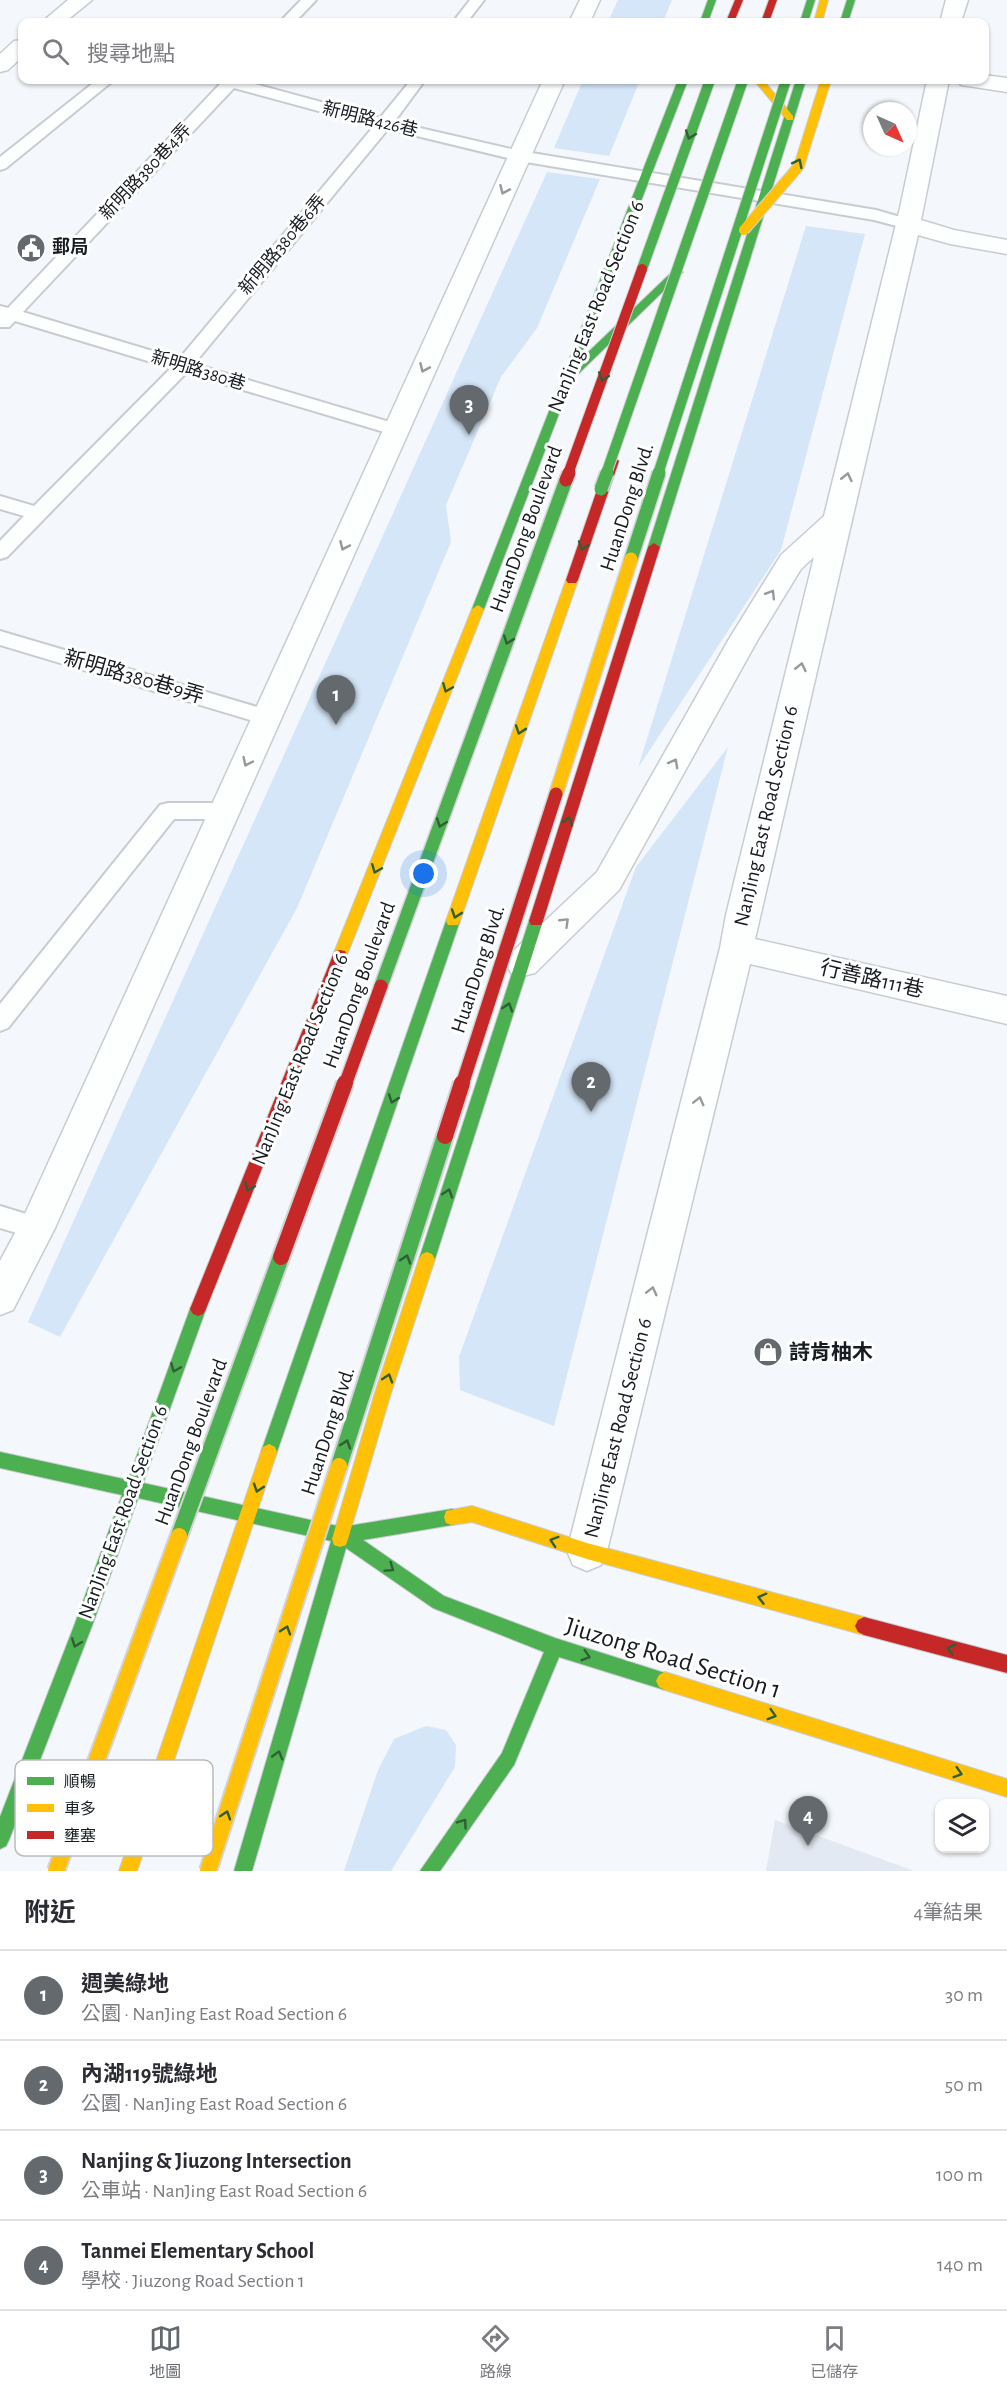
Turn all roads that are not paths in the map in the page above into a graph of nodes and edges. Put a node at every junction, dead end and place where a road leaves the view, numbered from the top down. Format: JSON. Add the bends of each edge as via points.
{"nodes":[{"id":1,"x":81,"y":0,"type":"edge"},
{"id":2,"x":309,"y":0,"type":"edge"},
{"id":3,"x":477,"y":0,"type":"edge"},
{"id":4,"x":590,"y":0,"type":"edge"},
{"id":5,"x":712,"y":0,"type":"edge"},
{"id":6,"x":739,"y":0,"type":"edge"},
{"id":7,"x":772,"y":0,"type":"edge"},
{"id":8,"x":811,"y":0,"type":"edge"},
{"id":9,"x":824,"y":0,"type":"edge"},
{"id":10,"x":851,"y":0,"type":"edge"},
{"id":11,"x":957,"y":0,"type":"edge"},
{"id":12,"x":57,"y":18,"type":"edge"},
{"id":13,"x":291,"y":18,"type":"edge"},
{"id":14,"x":463,"y":18,"type":"edge"},
{"id":15,"x":582,"y":18,"type":"edge"},
{"id":16,"x":705,"y":18,"type":"edge"},
{"id":17,"x":732,"y":18,"type":"edge"},
{"id":18,"x":765,"y":18,"type":"edge"},
{"id":19,"x":805,"y":18,"type":"edge"},
{"id":20,"x":819,"y":18,"type":"edge"},
{"id":21,"x":845,"y":18,"type":"edge"},
{"id":22,"x":952,"y":18,"type":"edge"},
{"id":23,"x":18,"y":49,"type":"edge"},
{"id":24,"x":0,"y":65,"type":"edge"},
{"id":25,"x":989,"y":83,"type":"edge"},
{"id":26,"x":101,"y":84,"type":"edge"},
{"id":27,"x":224,"y":84,"type":"edge"},
{"id":28,"x":242,"y":84,"type":"edge"},
{"id":29,"x":415,"y":84,"type":"edge"},
{"id":30,"x":552,"y":84,"type":"edge"},
{"id":31,"x":682,"y":84,"type":"edge"},
{"id":32,"x":709,"y":84,"type":"edge"},
{"id":33,"x":743,"y":84,"type":"edge"},
{"id":34,"x":743,"y":84,"type":"edge"},
{"id":35,"x":762,"y":84,"type":"edge"},
{"id":36,"x":785,"y":84,"type":"edge"},
{"id":37,"x":800,"y":84,"type":"edge"},
{"id":38,"x":825,"y":84,"type":"edge"},
{"id":39,"x":937,"y":84,"type":"edge"},
{"id":40,"x":1007,"y":85,"type":"edge"},
{"id":41,"x":790,"y":118,"type":"junction"},
{"id":42,"x":384,"y":124,"type":"junction"},
{"id":43,"x":520,"y":156,"type":"junction"},
{"id":44,"x":0,"y":165,"type":"edge"},
{"id":45,"x":647,"y":177,"type":"junction"},
{"id":46,"x":708,"y":187,"type":"junction"},
{"id":47,"x":765,"y":197,"type":"junction"},
{"id":48,"x":908,"y":224,"type":"junction"},
{"id":49,"x":735,"y":241,"type":"junction"},
{"id":50,"x":1007,"y":247,"type":"edge"},
{"id":51,"x":678,"y":272,"type":"junction"},
{"id":52,"x":4,"y":317,"type":"edge"},
{"id":53,"x":183,"y":366,"type":"junction"},
{"id":54,"x":567,"y":379,"type":"junction"},
{"id":55,"x":397,"y":430,"type":"junction"},
{"id":56,"x":0,"y":502,"type":"edge"},
{"id":57,"x":37,"y":514,"type":"junction"},
{"id":58,"x":836,"y":521,"type":"junction"},
{"id":59,"x":575,"y":526,"type":"dead end"},
{"id":60,"x":0,"y":552,"type":"edge"},
{"id":61,"x":555,"y":554,"type":"dead end"},
{"id":62,"x":522,"y":601,"type":"junction"},
{"id":63,"x":0,"y":638,"type":"edge"},
{"id":64,"x":267,"y":717,"type":"junction"},
{"id":65,"x":225,"y":811,"type":"junction"},
{"id":66,"x":737,"y":948,"type":"junction"},
{"id":67,"x":523,"y":963,"type":"junction"},
{"id":68,"x":1007,"y":1010,"type":"edge"},
{"id":69,"x":0,"y":1021,"type":"edge"},
{"id":70,"x":0,"y":1217,"type":"edge"},
{"id":71,"x":37,"y":1228,"type":"junction"},
{"id":72,"x":0,"y":1298,"type":"edge"},
{"id":73,"x":0,"y":1460,"type":"edge"},
{"id":74,"x":132,"y":1489,"type":"junction"},
{"id":75,"x":249,"y":1515,"type":"junction"},
{"id":76,"x":342,"y":1535,"type":"junction"},
{"id":77,"x":587,"y":1551,"type":"junction"},
{"id":78,"x":555,"y":1647,"type":"junction"},
{"id":79,"x":1007,"y":1664,"type":"edge"},
{"id":80,"x":31,"y":1760,"type":"edge"},
{"id":81,"x":97,"y":1760,"type":"edge"},
{"id":82,"x":166,"y":1760,"type":"edge"},
{"id":83,"x":1007,"y":1788,"type":"edge"},
{"id":84,"x":15,"y":1801,"type":"edge"},
{"id":85,"x":0,"y":1840,"type":"edge"},
{"id":86,"x":62,"y":1856,"type":"edge"},
{"id":87,"x":133,"y":1856,"type":"edge"},
{"id":88,"x":213,"y":1856,"type":"edge"},
{"id":89,"x":213,"y":1856,"type":"edge"},
{"id":90,"x":56,"y":1871,"type":"edge"},
{"id":91,"x":128,"y":1871,"type":"edge"},
{"id":92,"x":208,"y":1871,"type":"edge"},
{"id":93,"x":243,"y":1871,"type":"edge"},
{"id":94,"x":429,"y":1871,"type":"edge"}],
"edges":[{"from":1,"to":12,"type":"street"},
{"from":2,"to":13,"type":"lane"},
{"from":3,"to":14,"type":"lane"},
{"from":4,"to":15,"type":"street"},
{"from":5,"to":16,"type":"main road"},
{"from":6,"to":17,"type":"main road"},
{"from":7,"to":18,"type":"main road"},
{"from":8,"to":19,"type":"main road"},
{"from":9,"to":20,"type":"main road"},
{"from":10,"to":21,"type":"main road"},
{"from":11,"to":22,"type":"street"},
{"from":23,"to":24,"type":"street"},
{"from":25,"to":40,"type":"street"},
{"from":26,"to":44,"type":"lane"},
{"from":27,"to":52,"type":"lane","name":"新明路380巷4弄"},
{"from":28,"to":42,"type":"lane","name":"新明路426巷"},
{"from":29,"to":42,"type":"lane","name":"新明路380巷6弄"},
{"from":30,"to":43,"type":"street"},
{"from":31,"to":45,"type":"main road","name":"NanJing East Road Section 6"},
{"from":32,"to":62,"type":"main road","name":"HuanDong Boulevard","one_way":true,"bridge":true},
{"from":33,"to":46,"type":"main road"},
{"from":34,"to":59,"type":"main road","bridge":true,"via":[[601,489]]},
{"from":35,"to":41,"type":"main road"},
{"from":36,"to":49,"type":"main road","name":"HuanDong Blvd.","bridge":true},
{"from":37,"to":41,"type":"main road"},
{"from":49,"to":38,"type":"main road","one_way":true,"bridge":true,"via":[[799,166]]},
{"from":39,"to":48,"type":"street","name":"NanJing East Road Section 6"},
{"from":41,"to":47,"type":"main road"},
{"from":42,"to":43,"type":"lane","name":"新明路426巷"},
{"from":42,"to":53,"type":"lane","name":"新明路380巷6弄"},
{"from":43,"to":45,"type":"lane","name":"新明路426巷"},
{"from":43,"to":55,"type":"street","one_way":true},
{"from":45,"to":46,"type":"lane","name":"新明路426巷"},
{"from":45,"to":54,"type":"main road","name":"NanJing East Road Section 6"},
{"from":46,"to":47,"type":"lane","name":"新明路426巷"},
{"from":46,"to":51,"type":"main road"},
{"from":47,"to":48,"type":"lane","name":"新明路426巷"},
{"from":67,"to":47,"type":"main road","one_way":true},
{"from":48,"to":50,"type":"street","via":[[950,237]]},
{"from":58,"to":48,"type":"street","name":"NanJing East Road Section 6","one_way":true},
{"from":89,"to":49,"type":"main road","name":"HuanDong Blvd.","one_way":true,"bridge":true},
{"from":51,"to":54,"type":"main road"},
{"from":51,"to":75,"type":"main road","one_way":true},
{"from":52,"to":53,"type":"lane","name":"新明路380巷"},
{"from":53,"to":55,"type":"lane","name":"新明路380巷"},
{"from":53,"to":57,"type":"lane"},
{"from":54,"to":74,"type":"main road","name":"NanJing East Road Section 6","one_way":true,"via":[[173,1373]]},
{"from":55,"to":64,"type":"street","one_way":true},
{"from":56,"to":57,"type":"lane"},
{"from":57,"to":60,"type":"lane"},
{"from":66,"to":58,"type":"street","name":"NanJing East Road Section 6","one_way":true},
{"from":67,"to":58,"type":"street","one_way":true,"via":[[608,881],[791,562]]},
{"from":61,"to":62,"type":"main road","bridge":true},
{"from":62,"to":81,"type":"main road","name":"HuanDong Boulevard","one_way":true,"bridge":true},
{"from":63,"to":64,"type":"lane","name":"新明路380巷9弄"},
{"from":64,"to":65,"type":"street","one_way":true},
{"from":65,"to":69,"type":"lane","via":[[168,811]]},
{"from":65,"to":71,"type":"street"},
{"from":66,"to":68,"type":"street","name":"行善路111巷"},
{"from":77,"to":66,"type":"street","name":"NanJing East Road Section 6","one_way":true},
{"from":76,"to":67,"type":"main road","one_way":true,"via":[[382,1396]]},
{"from":70,"to":71,"type":"lane"},
{"from":71,"to":72,"type":"street"},
{"from":73,"to":74,"type":"main road","name":"Jiuzong Road Section 1"},
{"from":74,"to":75,"type":"main road","name":"Jiuzong Road Section 1"},
{"from":74,"to":80,"type":"main road","name":"NanJing East Road Section 6","one_way":true},
{"from":75,"to":76,"type":"main road","name":"Jiuzong Road Section 1"},
{"from":75,"to":82,"type":"main road"},
{"from":77,"to":76,"type":"main road","name":"Jiuzong Road Section 1","one_way":true,"via":[[472,1514]]},
{"from":76,"to":78,"type":"main road","name":"Jiuzong Road Section 1","one_way":true,"via":[[439,1602]]},
{"from":93,"to":76,"type":"main road","one_way":true},
{"from":79,"to":77,"type":"main road","name":"Jiuzong Road Section 1","one_way":true},
{"from":78,"to":83,"type":"main road","name":"Jiuzong Road Section 1","one_way":true},
{"from":94,"to":78,"type":"main road","one_way":true,"via":[[508,1759]]},
{"from":84,"to":85,"type":"main road","name":"NanJing East Road Section 6","one_way":true},
{"from":86,"to":90,"type":"main road","name":"HuanDong Boulevard","one_way":true,"bridge":true},
{"from":87,"to":91,"type":"main road"},
{"from":92,"to":88,"type":"main road","name":"HuanDong Blvd.","one_way":true,"bridge":true}]}
